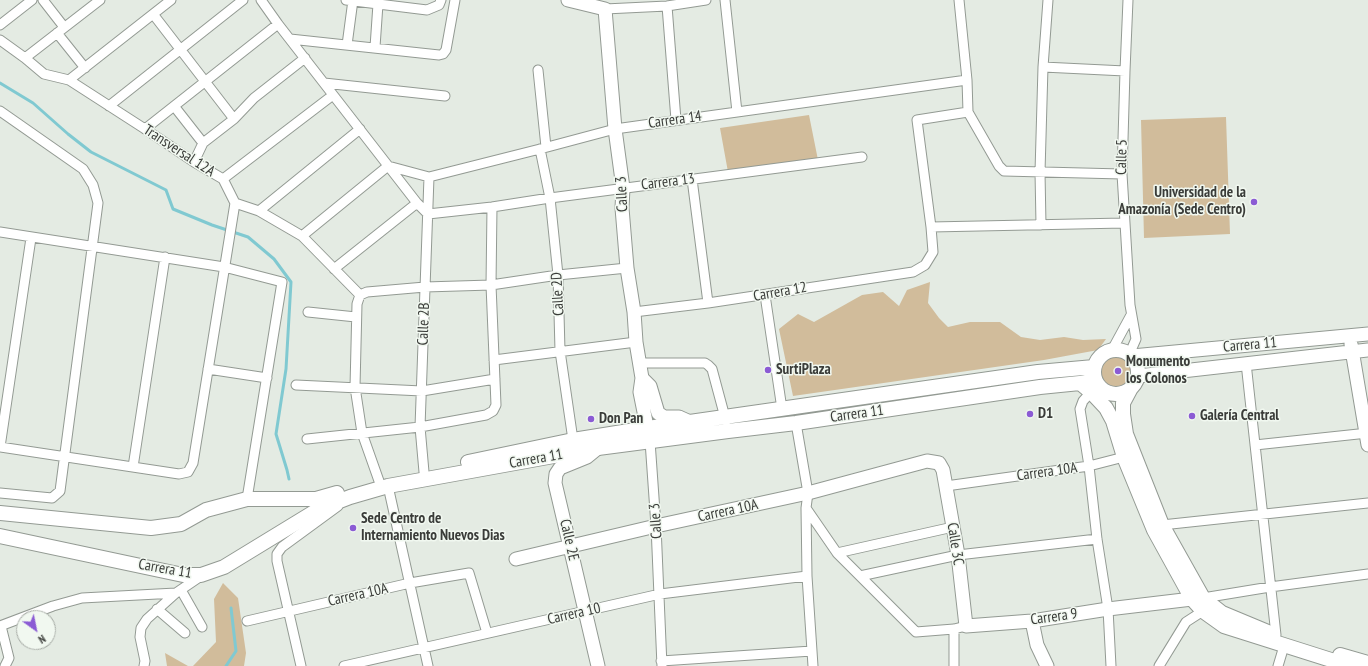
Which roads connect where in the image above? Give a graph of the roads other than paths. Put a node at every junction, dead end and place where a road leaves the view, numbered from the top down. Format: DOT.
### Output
graph roads {
  1 [pos="32,0"];
  2 [pos="42,0"];
  3 [pos="100,0"];
  4 [pos="171,0"];
  5 [pos="243,0"];
  6 [pos="261,0"];
  7 [pos="350,0"];
  8 [pos="441,0"];
  9 [pos="455,0"];
  10 [pos="568,0"];
  11 [pos="705,0"];
  12 [pos="725,0"];
  13 [pos="959,0"];
  14 [pos="1048,0"];
  15 [pos="1128,0"];
  16 [pos="378,4"];
  17 [pos="667,6"];
  18 [pos="605,9"];
  19 [pos="153,14"];
  20 [pos="278,24"];
  21 [pos="0,25"];
  22 [pos="61,30"];
  23 [pos="290,39"];
  24 [pos="0,40"];
  25 [pos="347,44"];
  26 [pos="376,47"];
  27 [pos="180,49"];
  28 [pos="25,58"];
  29 [pos="305,58"];
  30 [pos="1043,67"];
  31 [pos="84,68"];
  32 [pos="538,70"];
  33 [pos="1124,71"];
  34 [pos="69,80"];
  35 [pos="967,80"];
  36 [pos="205,82"];
  37 [pos="324,84"];
  38 [pos="333,95"];
  39 [pos="445,96"];
  40 [pos="109,106"];
  41 [pos="174,106"];
  42 [pos="0,111"];
  43 [pos="736,112"];
  44 [pos="968,112"];
  45 [pos="234,119"];
  46 [pos="676,120"];
  47 [pos="145,129"];
  48 [pos="615,129"];
  49 [pos="360,130"];
  50 [pos="203,143"];
  51 [pos="543,148"];
  52 [pos="862,157"];
  53 [pos="194,162"];
  54 [pos="388,166"];
  55 [pos="1040,172"];
  56 [pos="1122,174"];
  57 [pos="429,177"];
  58 [pos="223,179"];
  59 [pos="692,179"];
  60 [pos="623,188"];
  61 [pos="550,198"];
  62 [pos="235,203"];
  63 [pos="416,203"];
  64 [pos="492,207"];
  65 [pos="259,210"];
  66 [pos="428,214"];
  67 [pos="1124,223"];
  68 [pos="1041,224"];
  69 [pos="931,228"];
  70 [pos="0,232"];
  71 [pos="302,236"];
  72 [pos="31,238"];
  73 [pos="93,246"];
  74 [pos="165,257"];
  75 [pos="224,267"];
  76 [pos="628,268"];
  77 [pos="334,269"];
  78 [pos="558,275"];
  79 [pos="491,285"];
  80 [pos="425,287"];
  81 [pos="360,295"];
  82 [pos="765,295"];
  83 [pos="708,303"];
  84 [pos="308,312"];
  85 [pos="634,312"];
  86 [pos="1131,314"];
  87 [pos="356,317"];
  88 [pos="1368,334"];
  89 [pos="1349,336"];
  90 [pos="636,342"];
  91 [pos="1112,350"];
  92 [pos="1368,350"];
  93 [pos="560,351"];
  94 [pos="1352,352"];
  95 [pos="1130,356"];
  96 [pos="494,360"];
  97 [pos="640,363"];
  98 [pos="1246,363"];
  99 [pos="208,369"];
  100 [pos="1138,376"];
  101 [pos="267,378"];
  102 [pos="642,378"];
  103 [pos="495,379"];
  104 [pos="1095,382"];
  105 [pos="296,385"];
  106 [pos="355,387"];
  107 [pos="1131,388"];
  108 [pos="422,391"];
  109 [pos="782,409"];
  110 [pos="690,422"];
  111 [pos="796,423"];
  112 [pos="726,424"];
  113 [pos="420,427"];
  114 [pos="362,433"];
  115 [pos="649,434"];
  116 [pos="1368,437"];
  117 [pos="307,439"];
  118 [pos="573,440"];
  119 [pos="598,442"];
  120 [pos="1255,445"];
  121 [pos="0,447"];
  122 [pos="64,457"];
  123 [pos="1124,457"];
  124 [pos="939,463"];
  125 [pos="1089,466"];
  126 [pos="133,467"];
  127 [pos="424,472"];
  128 [pos="383,484"];
  129 [pos="946,486"];
  130 [pos="0,493"];
  131 [pos="808,493"];
  132 [pos="350,497"];
  133 [pos="247,499"];
  134 [pos="1368,503"];
  135 [pos="317,504"];
  136 [pos="806,508"];
  137 [pos="0,512"];
  138 [pos="1263,514"];
  139 [pos="1162,525"];
  140 [pos="656,526"];
  141 [pos="953,527"];
  142 [pos="0,536"];
  143 [pos="1098,539"];
  144 [pos="570,546"];
  145 [pos="838,553"];
  146 [pos="958,555"];
  147 [pos="516,560"];
  148 [pos="1368,574"];
  149 [pos="201,576"];
  150 [pos="807,576"];
  151 [pos="860,576"];
  152 [pos="410,583"];
  153 [pos="1270,587"];
  154 [pos="179,592"];
  155 [pos="660,594"];
  156 [pos="1199,603"];
  157 [pos="157,609"];
  158 [pos="1108,609"];
  159 [pos="288,610"];
  160 [pos="585,611"];
  161 [pos="248,621"];
  162 [pos="1032,621"];
  163 [pos="0,626"];
  164 [pos="202,627"];
  165 [pos="960,628"];
  166 [pos="185,633"];
  167 [pos="487,633"];
  168 [pos="1280,640"];
  169 [pos="424,648"];
  170 [pos="812,651"];
  171 [pos="1368,656"];
  172 [pos="1350,662"];
  173 [pos="1368,663"];
  174 [pos="661,664"];
  175 [pos="6,666"];
  176 [pos="144,666"];
  177 [pos="301,666"];
  178 [pos="344,666"];
  179 [pos="428,666"];
  180 [pos="598,666"];
  181 [pos="813,666"];
  182 [pos="954,666"];
  183 [pos="1047,666"];
  184 [pos="1111,666"];
  185 [pos="1159,666"];
  186 [pos="1278,666"];
  1 -- 21 [label="street"];
  2 -- 22 [label="street"];
  3 -- 22 [label="street"];
  4 -- 19 [label="street"];
  5 -- 27 [label="street"];
  6 -- 20 [label="street"];
  7 -- 16 [label="street"];
  7 -- 25 [label="street"];
  8 -- 16 [label="street"];
  9 -- 26 [label="street"];
  10 -- 18 [label="street"];
  11 -- 17 [label="street"];
  12 -- 43 [label="street"];
  13 -- 35 [label="street"];
  14 -- 30 [label="street"];
  15 -- 33 [label="street, Calle 5"];
  16 -- 26 [label="street"];
  17 -- 18 [label="street"];
  17 -- 46 [label="street"];
  18 -- 48 [label="street, Calle 3"];
  19 -- 27 [label="street"];
  19 -- 31 [label="street"];
  20 -- 23 [label="street"];
  20 -- 36 [label="street"];
  22 -- 28 [label="street"];
  22 -- 31 [label="street"];
  23 -- 25 [label="street"];
  23 -- 29 [label="street"];
  24 -- 28 [label="street, Transversal 12A"];
  25 -- 26 [label="street"];
  27 -- 36 [label="street"];
  27 -- 40 [label="street"];
  28 -- 34 [label="street, Transversal 12A"];
  29 -- 37 [label="street"];
  29 -- 45 [label="street"];
  30 -- 33 [label="street"];
  30 -- 55 [label="street"];
  31 -- 34 [label="street"];
  32 -- 51 [label="street, Calle 2D"];
  33 -- 56 [label="street, Calle 5"];
  34 -- 40 [label="street, Transversal 12A"];
  35 -- 43 [label="street, Carrera 14"];
  35 -- 44 [label="street"];
  36 -- 41 [label="street"];
  36 -- 45 [label="street"];
  37 -- 38 [label="street"];
  37 -- 39 [label="street"];
  38 -- 49 [label="street"];
  38 -- 58 [label="street"];
  40 -- 47 [label="street, Transversal 12A"];
  41 -- 47 [label="street"];
  41 -- 50 [label="street"];
  42 -- 73 [label="street"];
  43 -- 46 [label="street, Carrera 14"];
  44 -- 55 [label="street"];
  44 -- 69 [label="street"];
  45 -- 50 [label="street"];
  46 -- 48 [label="street, Carrera 14"];
  47 -- 53 [label="street, Transversal 12A"];
  48 -- 51 [label="street, Carrera 14"];
  48 -- 60 [label="street, Calle 3"];
  49 -- 54 [label="street"];
  49 -- 65 [label="street"];
  50 -- 53 [label="street"];
  51 -- 57 [label="street, Carrera 14"];
  51 -- 61 [label="street, Calle 2D"];
  52 -- 59 [label="street, Carrera 13"];
  53 -- 58 [label="street, Transversal 12A"];
  54 -- 57 [label="street, Carrera 14"];
  54 -- 63 [label="street"];
  54 -- 71 [label="street"];
  55 -- 56 [label="street"];
  55 -- 68 [label="street"];
  56 -- 67 [label="street, Calle 5"];
  57 -- 66 [label="street, Calle 2B"];
  58 -- 62 [label="street, Transversal 12A"];
  59 -- 60 [label="street, Carrera 13"];
  59 -- 83 [label="street"];
  60 -- 61 [label="street, Carrera 13"];
  60 -- 76 [label="street, Calle 3"];
  61 -- 64 [label="street, Carrera 13"];
  61 -- 78 [label="street, Calle 2D"];
  62 -- 65 [label="street"];
  62 -- 75 [label="street"];
  63 -- 66 [label="street"];
  63 -- 77 [label="street"];
  64 -- 66 [label="street, Carrera 13"];
  64 -- 79 [label="street"];
  65 -- 71 [label="street"];
  66 -- 80 [label="street, Calle 2B"];
  67 -- 68 [label="street"];
  67 -- 86 [label="street, Calle 5"];
  68 -- 69 [label="street"];
  69 -- 82 [label="street, Carrera 12"];
  70 -- 72 [label="street"];
  71 -- 77 [label="street"];
  72 -- 73 [label="street"];
  72 -- 121 [label="street"];
  73 -- 74 [label="street"];
  73 -- 122 [label="street"];
  74 -- 75 [label="street"];
  74 -- 126 [label="street"];
  75 -- 99 [label="street"];
  75 -- 101 [label="street"];
  76 -- 78 [label="street"];
  76 -- 85 [label="street, Calle 3"];
  77 -- 81 [label="street"];
  78 -- 79 [label="street"];
  78 -- 93 [label="street, Calle 2D"];
  79 -- 80 [label="street"];
  79 -- 96 [label="street"];
  80 -- 81 [label="street"];
  80 -- 108 [label="street, Calle 2B"];
  81 -- 87 [label="street"];
  82 -- 83 [label="street, Carrera 12"];
  82 -- 109 [label="street"];
  83 -- 85 [label="street, Carrera 12"];
  84 -- 87 [label="street"];
  85 -- 90 [label="street, Calle 3"];
  86 -- 91 [label="street"];
  86 -- 95 [label="street, Calle 5"];
  87 -- 106 [label="street"];
  88 -- 89 [label="street, Carrera 11"];
  89 -- 94 [label="street"];
  89 -- 95 [label="street, Carrera 11"];
  90 -- 93 [label="street"];
  90 -- 97 [label="street, Calle 3"];
  91 -- 95 [label="main road"];
  91 -- 104 [label="main road"];
  92 -- 94 [label="street, Carrera 11"];
  93 -- 96 [label="street"];
  93 -- 118 [label="street, Calle 2D"];
  94 -- 98 [label="street, Carrera 11"];
  94 -- 116 [label="street"];
  95 -- 100 [label="main road"];
  96 -- 103 [label="street"];
  97 -- 102 [label="street, Calle 3"];
  97 -- 112 [label="street"];
  98 -- 100 [label="street, Carrera 11"];
  98 -- 120 [label="street"];
  99 -- 101 [label="street"];
  99 -- 126 [label="street"];
  100 -- 107 [label="main road"];
  101 -- 133 [label="street"];
  102 -- 110 [label="street, Calle 3"];
  102 -- 115 [label="street, Calle 3"];
  103 -- 108 [label="street"];
  103 -- 113 [label="street"];
  104 -- 107 [label="main road"];
  104 -- 109 [label="main road, Carrera 11"];
  104 -- 111 [label="main road, Carrera 11"];
  104 -- 123 [label="main road"];
  104 -- 125 [label="street"];
  105 -- 106 [label="street"];
  106 -- 108 [label="street"];
  106 -- 114 [label="street"];
  107 -- 139 [label="main road"];
  108 -- 113 [label="street, Calle 2B"];
  109 -- 112 [label="main road, Carrera 11"];
  110 -- 112 [label="main road, Carrera 11"];
  110 -- 115 [label="main road, Carrera 11"];
  111 -- 112 [label="main road, Carrera 11"];
  111 -- 131 [label="street"];
  112 -- 115 [label="main road, Carrera 11"];
  113 -- 114 [label="street"];
  113 -- 127 [label="street, Calle 2B"];
  114 -- 117 [label="street"];
  114 -- 128 [label="street"];
  115 -- 119 [label="main road, Carrera 11"];
  115 -- 140 [label="street, Calle 3"];
  116 -- 120 [label="street"];
  118 -- 119 [label="main road, Carrera 11"];
  118 -- 127 [label="main road, Carrera 11"];
  119 -- 128 [label="main road, Carrera 11"];
  119 -- 144 [label="street, Calle 2E"];
  120 -- 138 [label="street"];
  121 -- 122 [label="street"];
  122 -- 126 [label="street"];
  122 -- 130 [label="street"];
  123 -- 125 [label="street, Carrera 10A"];
  123 -- 156 [label="main road"];
  124 -- 129 [label="street, Calle 3C"];
  124 -- 131 [label="street, Carrera 10A"];
  125 -- 129 [label="street, Carrera 10A"];
  125 -- 143 [label="street"];
  127 -- 128 [label="main road, Carrera 11"];
  128 -- 132 [label="main road, Carrera 11"];
  128 -- 135 [label="main road, Carrera 11"];
  128 -- 152 [label="street"];
  129 -- 141 [label="street, Calle 3C"];
  131 -- 136 [label="street"];
  131 -- 140 [label="street, Carrera 10A"];
  132 -- 135 [label="main road, Carrera 11"];
  132 -- 159 [label="street"];
  133 -- 135 [label="main road, Carrera 11"];
  133 -- 137 [label="main road, Carrera 11"];
  134 -- 138 [label="street"];
  135 -- 149 [label="main road, Carrera 11"];
  136 -- 145 [label="street"];
  136 -- 150 [label="street"];
  138 -- 139 [label="street"];
  138 -- 153 [label="street"];
  139 -- 156 [label="main road"];
  140 -- 144 [label="street, Carrera 10A"];
  140 -- 155 [label="street, Calle 3"];
  141 -- 145 [label="street"];
  141 -- 146 [label="street, Calle 3C"];
  142 -- 149 [label="main road, Carrera 11"];
  143 -- 146 [label="street"];
  143 -- 158 [label="street"];
  144 -- 147 [label="street, Carrera 10A"];
  144 -- 160 [label="street, Calle 2E"];
  145 -- 151 [label="street"];
  146 -- 151 [label="street"];
  146 -- 165 [label="street, Calle 3C"];
  148 -- 153 [label="street"];
  149 -- 154 [label="street"];
  150 -- 155 [label="street, Carrera 10"];
  150 -- 170 [label="street"];
  151 -- 165 [label="street, Carrera 9"];
  152 -- 159 [label="street, Carrera 10A"];
  152 -- 167 [label="street, Carrera 10A"];
  152 -- 169 [label="street"];
  153 -- 156 [label="street"];
  153 -- 168 [label="street"];
  154 -- 157 [label="street"];
  154 -- 163 [label="street"];
  154 -- 164 [label="street"];
  155 -- 160 [label="street, Carrera 10"];
  155 -- 174 [label="street, Calle 3"];
  156 -- 158 [label="street, Carrera 9"];
  156 -- 168 [label="main road"];
  156 -- 185 [label="street"];
  157 -- 166 [label="street"];
  157 -- 176 [label="street"];
  158 -- 162 [label="street, Carrera 9"];
  158 -- 184 [label="street"];
  159 -- 161 [label="street, Carrera 10A"];
  159 -- 177 [label="street"];
  160 -- 167 [label="street, Carrera 10"];
  160 -- 180 [label="street, Calle 2E"];
  162 -- 165 [label="street, Carrera 9"];
  162 -- 183 [label="street"];
  163 -- 175 [label="street"];
  165 -- 182 [label="street, Calle 3C"];
  167 -- 169 [label="street, Carrera 10"];
  168 -- 172 [label="main road"];
  168 -- 186 [label="street"];
  169 -- 178 [label="street, Carrera 10"];
  169 -- 179 [label="street"];
  170 -- 174 [label="street"];
  170 -- 181 [label="street"];
  171 -- 172 [label="street"];
  172 -- 173 [label="main road"];
}
